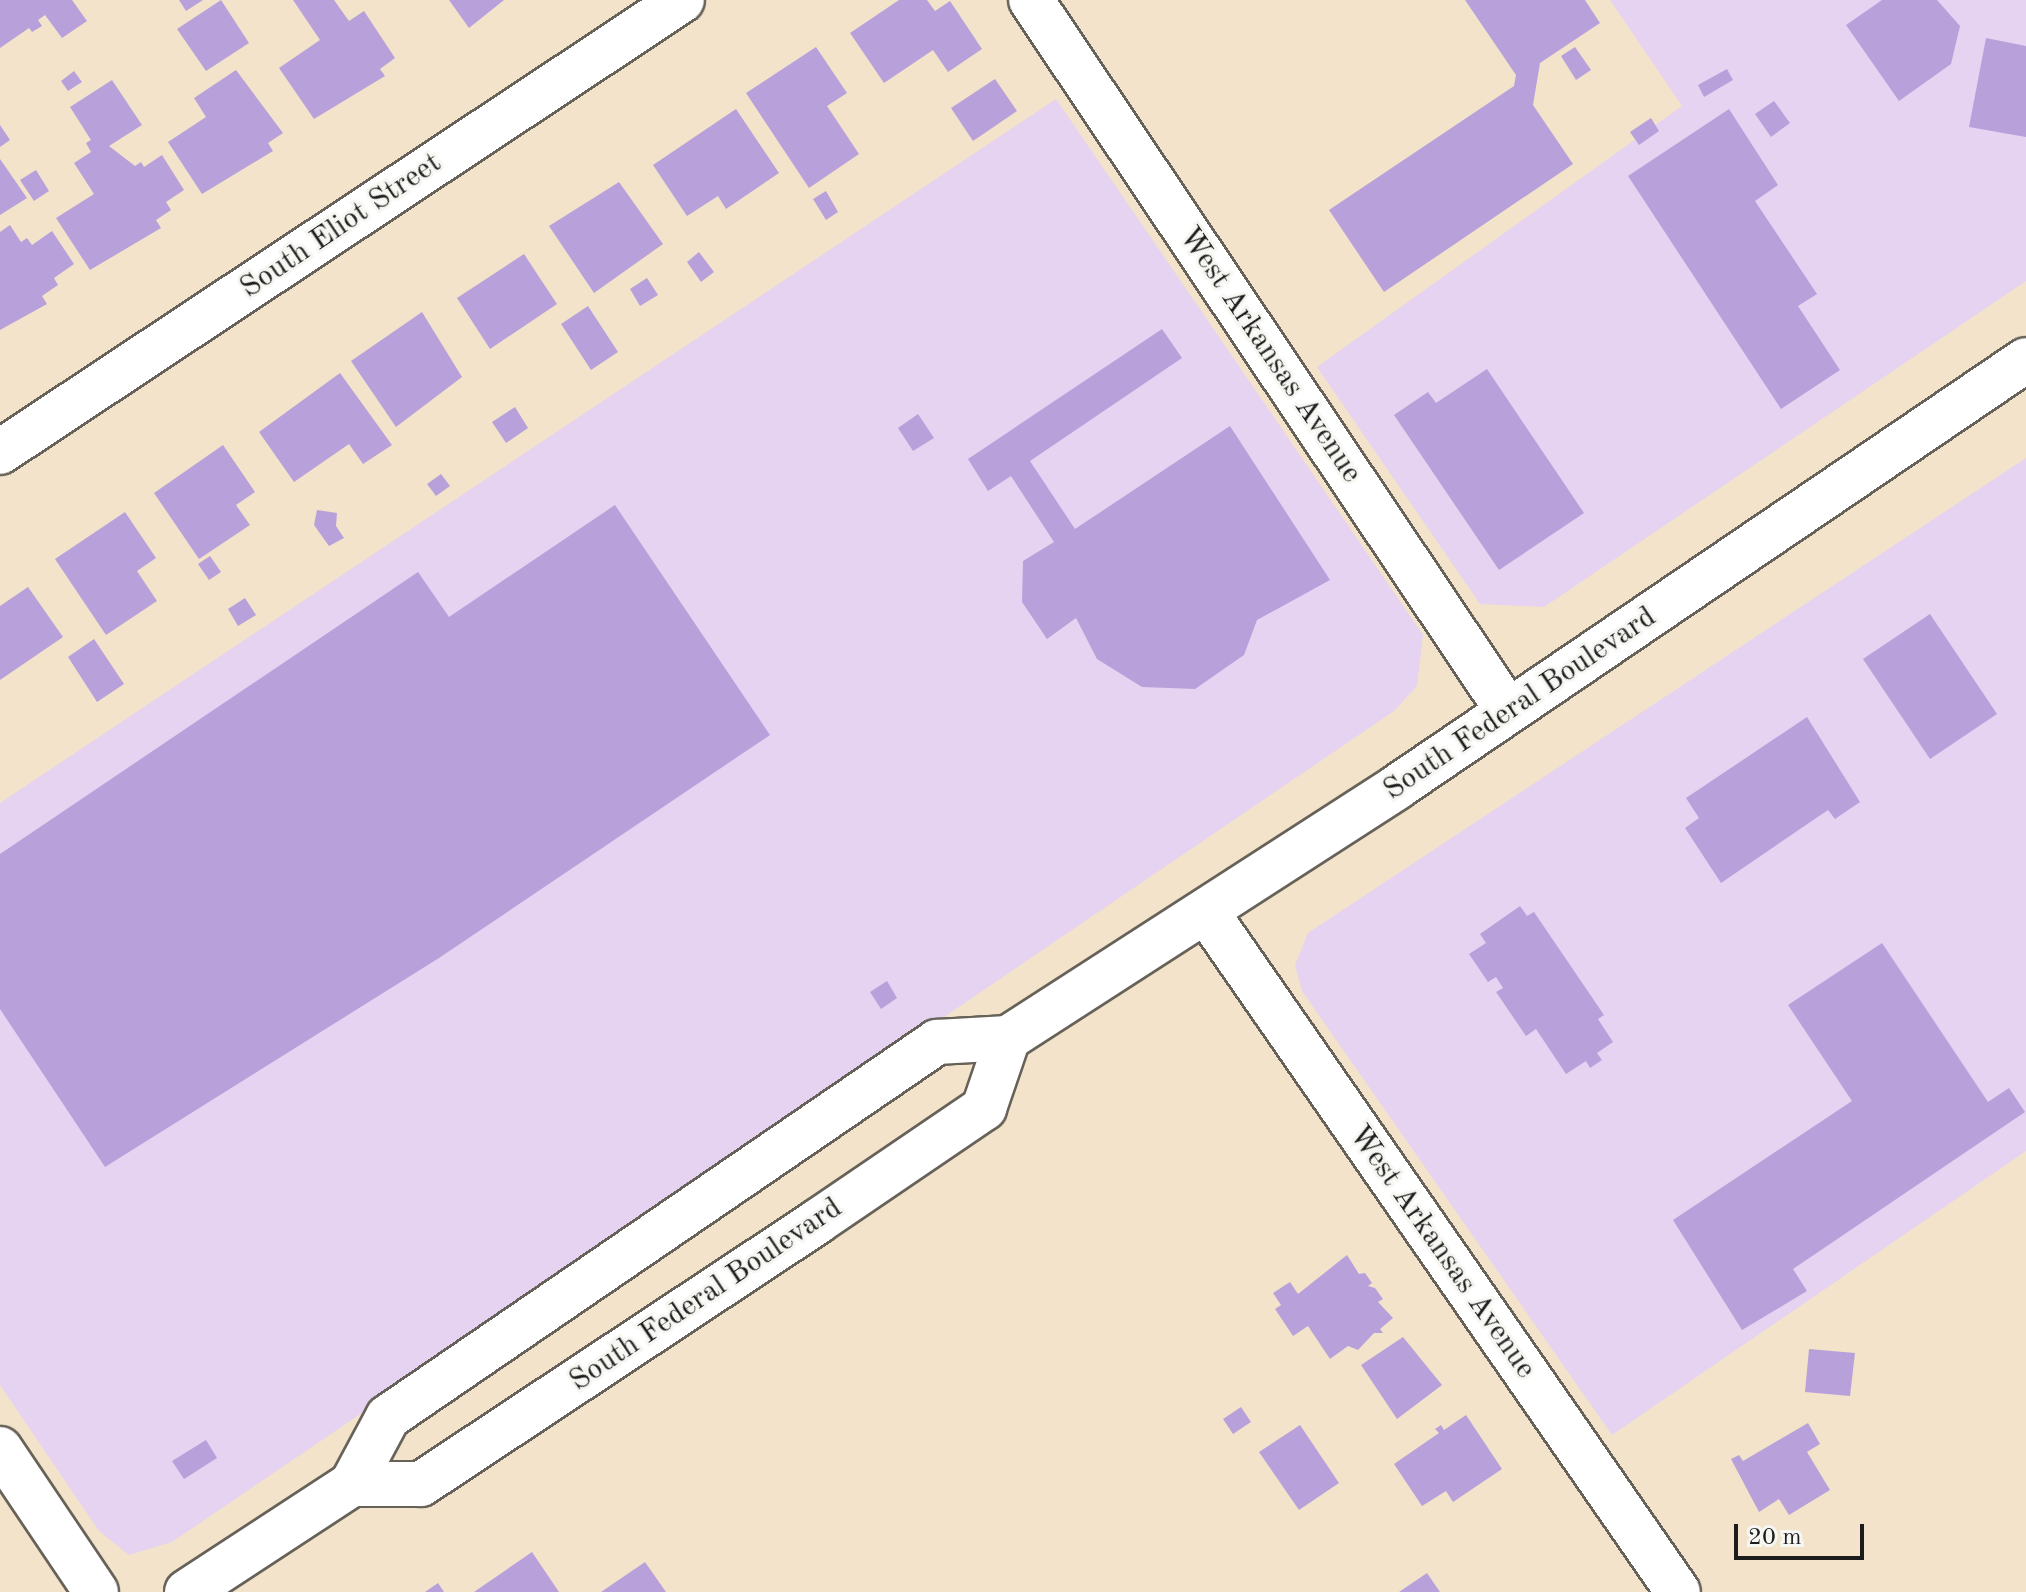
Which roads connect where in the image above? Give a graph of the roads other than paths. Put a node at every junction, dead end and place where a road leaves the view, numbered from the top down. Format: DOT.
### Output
graph roads {
  1 [pos="682,0"];
  2 [pos="1031,0"];
  3 [pos="2026,360"];
  4 [pos="0,452"];
  5 [pos="1508,711"];
  6 [pos="1207,913"];
  7 [pos="1008,1038"];
  8 [pos="0,1449"];
  9 [pos="352,1484"];
  10 [pos="96,1592"];
  11 [pos="187,1592"];
  12 [pos="1678,1592"];
  1 -- 4 [label="main road, South Eliot Street"];
  2 -- 5 [label="main road, West Arkansas Avenue"];
  3 -- 5 [label="main road, South Federal Boulevard"];
  5 -- 6 [label="main road, South Federal Boulevard"];
  6 -- 7 [label="main road, South Federal Boulevard"];
  6 -- 12 [label="main road, West Arkansas Avenue"];
  7 -- 9 [label="main road, South Federal Boulevard"];
  7 -- 9 [label="main road, South Federal Boulevard"];
  8 -- 10 [label="main road"];
  9 -- 11 [label="main road, South Federal Boulevard"];
}
